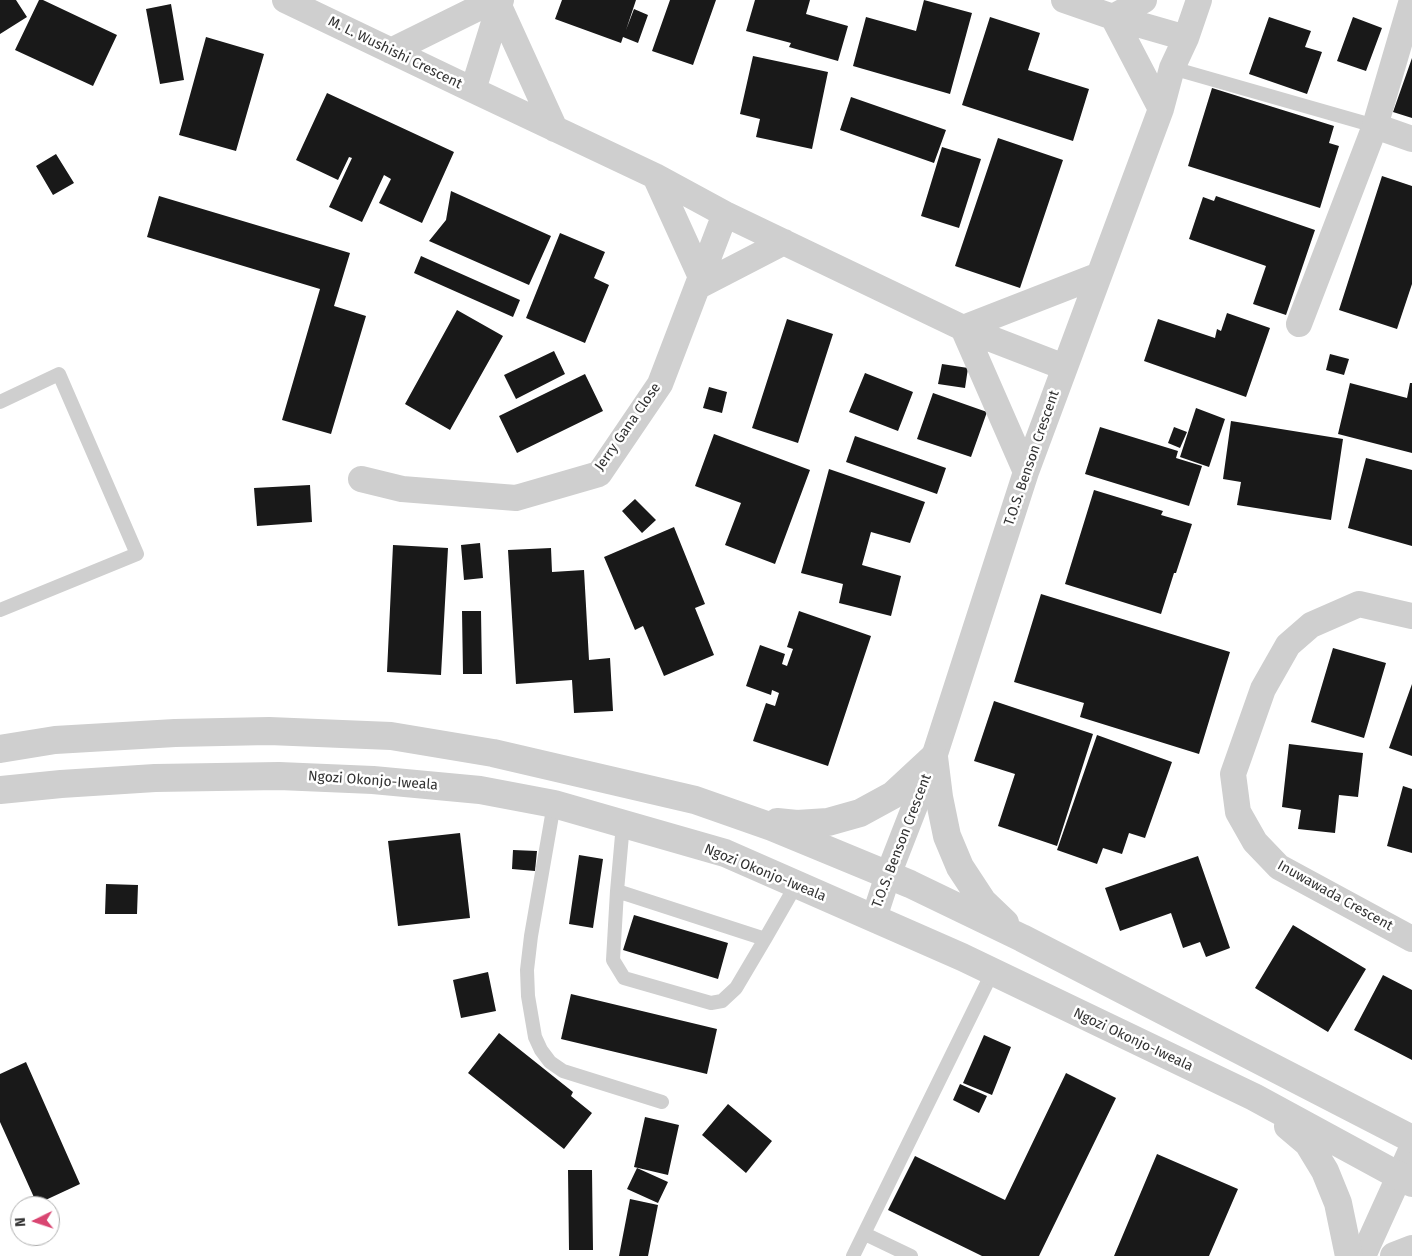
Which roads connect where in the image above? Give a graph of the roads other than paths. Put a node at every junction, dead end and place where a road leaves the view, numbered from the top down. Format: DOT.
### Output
graph roads {
  1 [pos="285,0"];
  2 [pos="1064,0"];
  3 [pos="1144,0"];
  4 [pos="1199,0"];
  5 [pos="1412,0"];
  6 [pos="498,2"];
  7 [pos="1113,17"];
  8 [pos="1186,38"];
  9 [pos="390,51"];
  10 [pos="1172,68"];
  11 [pos="473,90"];
  12 [pos="1161,109"];
  13 [pos="1375,126"];
  14 [pos="556,129"];
  15 [pos="1412,139"];
  16 [pos="655,176"];
  17 [pos="725,214"];
  18 [pos="784,242"];
  19 [pos="1098,275"];
  20 [pos="699,282"];
  21 [pos="1299,324"];
  22 [pos="963,328"];
  23 [pos="1064,367"];
  24 [pos="0,402"];
  25 [pos="1026,472"];
  26 [pos="362,479"];
  27 [pos="0,610"];
  28 [pos="1412,616"];
  29 [pos="0,749"];
  30 [pos="934,757"];
  31 [pos="0,790"];
  32 [pos="554,804"];
  33 [pos="752,820"];
  34 [pos="623,824"];
  35 [pos="888,875"];
  36 [pos="796,885"];
  37 [pos="617,891"];
  38 [pos="874,918"];
  39 [pos="1022,938"];
  40 [pos="765,939"];
  41 [pos="1412,939"];
  42 [pos="992,973"];
  43 [pos="1254,1097"];
  44 [pos="662,1102"];
  45 [pos="1412,1140"];
  46 [pos="1412,1148"];
  47 [pos="1406,1180"];
  48 [pos="864,1234"];
  49 [pos="1412,1249"];
  50 [pos="853,1256"];
  51 [pos="911,1256"];
  52 [pos="1349,1256"];
  53 [pos="1363,1256"];
  54 [pos="1394,1256"];
  1 -- 9 [label="street, M. L. Wushishi Crescent"];
  2 -- 7 [label="street"];
  3 -- 7 [label="street"];
  4 -- 8 [label="street, T.O.S. Benson Crescent"];
  5 -- 13 [label="street"];
  6 -- 9 [label="street"];
  6 -- 11 [label="street, M. L. Wushishi Crescent"];
  6 -- 14 [label="street"];
  7 -- 8 [label="street"];
  7 -- 12 [label="street"];
  8 -- 10 [label="street, T.O.S. Benson Crescent"];
  9 -- 11 [label="street, M. L. Wushishi Crescent"];
  10 -- 12 [label="street, T.O.S. Benson Crescent"];
  10 -- 13 [label="lane"];
  11 -- 14 [label="street"];
  12 -- 19 [label="street, T.O.S. Benson Crescent"];
  13 -- 15 [label="street"];
  13 -- 21 [label="street"];
  14 -- 16 [label="street"];
  16 -- 17 [label="street"];
  16 -- 20 [label="street"];
  17 -- 18 [label="street"];
  17 -- 20 [label="street, Jerry Gana Close"];
  18 -- 20 [label="street"];
  18 -- 22 [label="street"];
  19 -- 22 [label="street"];
  19 -- 23 [label="street, T.O.S. Benson Crescent"];
  20 -- 26 [label="street, Jerry Gana Close"];
  22 -- 23 [label="street"];
  22 -- 25 [label="street"];
  23 -- 25 [label="street, T.O.S. Benson Crescent"];
  24 -- 27 [label="lane"];
  25 -- 30 [label="street, T.O.S. Benson Crescent"];
  28 -- 41 [label="street, Inuwawada Crescent"];
  29 -- 33 [label="street"];
  30 -- 33 [label="street"];
  30 -- 35 [label="street, T.O.S. Benson Crescent"];
  30 -- 39 [label="street"];
  31 -- 32 [label="street, Ngozi Okonjo-Iweala"];
  32 -- 34 [label="street, Ngozi Okonjo-Iweala"];
  32 -- 44 [label="lane"];
  33 -- 35 [label="street"];
  34 -- 36 [label="street, Ngozi Okonjo-Iweala"];
  34 -- 37 [label="lane"];
  35 -- 38 [label="street, T.O.S. Benson Crescent"];
  35 -- 39 [label="street"];
  36 -- 38 [label="street, Ngozi Okonjo-Iweala"];
  36 -- 40 [label="lane"];
  37 -- 40 [label="lane"];
  37 -- 40 [label="lane"];
  38 -- 42 [label="street, Ngozi Okonjo-Iweala"];
  39 -- 45 [label="street"];
  42 -- 43 [label="street, Ngozi Okonjo-Iweala"];
  42 -- 48 [label="lane"];
  43 -- 47 [label="street, Ngozi Okonjo-Iweala"];
  43 -- 52 [label="street"];
  46 -- 47 [label="street"];
  47 -- 53 [label="street"];
  48 -- 50 [label="lane"];
  48 -- 51 [label="lane"];
  49 -- 54 [label="street"];
}
